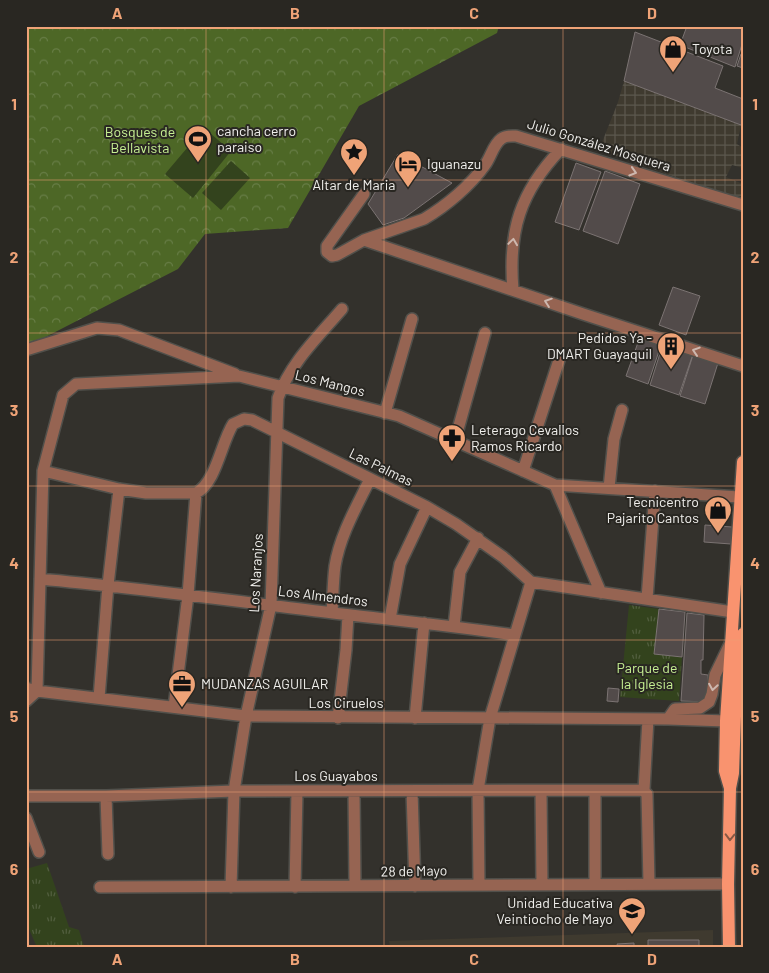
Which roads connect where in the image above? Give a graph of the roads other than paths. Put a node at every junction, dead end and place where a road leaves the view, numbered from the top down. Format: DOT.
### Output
graph roads {
  1 [pos="562,149"];
  2 [pos="364,194"];
  3 [pos="743,205"];
  4 [pos="364,240"];
  5 [pos="513,290"];
  6 [pos="342,309"];
  7 [pos="412,319"];
  8 [pos="485,333"];
  9 [pos="26,350"];
  10 [pos="559,360"];
  11 [pos="743,366"];
  12 [pos="239,376"];
  13 [pos="282,387"];
  14 [pos="622,410"];
  15 [pos="385,413"];
  16 [pos="276,432"];
  17 [pos="455,440"];
  18 [pos="743,462"];
  19 [pos="43,471"];
  20 [pos="523,471"];
  21 [pos="370,479"];
  22 [pos="555,484"];
  23 [pos="609,488"];
  24 [pos="118,489"];
  25 [pos="655,491"];
  26 [pos="196,493"];
  27 [pos="739,497"];
  28 [pos="427,507"];
  29 [pos="478,538"];
  30 [pos="739,544"];
  31 [pos="40,579"];
  32 [pos="531,582"];
  33 [pos="108,585"];
  34 [pos="601,593"];
  35 [pos="188,595"];
  36 [pos="647,599"];
  37 [pos="271,604"];
  38 [pos="733,612"];
  39 [pos="332,613"];
  40 [pos="348,614"];
  41 [pos="390,619"];
  42 [pos="424,623"];
  43 [pos="454,626"];
  44 [pos="743,634"];
  45 [pos="514,635"];
  46 [pos="731,642"];
  47 [pos="32,690"];
  48 [pos="99,698"];
  49 [pos="26,701"];
  50 [pos="174,707"];
  51 [pos="246,716"];
  52 [pos="338,718"];
  53 [pos="415,718"];
  54 [pos="490,718"];
  55 [pos="730,718"];
  56 [pos="648,719"];
  57 [pos="668,719"];
  58 [pos="478,790"];
  59 [pos="234,791"];
  60 [pos="297,791"];
  61 [pos="354,791"];
  62 [pos="412,791"];
  63 [pos="541,791"];
  64 [pos="595,791"];
  65 [pos="645,791"];
  66 [pos="26,796"];
  67 [pos="106,796"];
  68 [pos="26,818"];
  69 [pos="39,852"];
  70 [pos="108,854"];
  71 [pos="595,883"];
  72 [pos="649,884"];
  73 [pos="728,884"];
  74 [pos="479,885"];
  75 [pos="542,885"];
  76 [pos="355,886"];
  77 [pos="415,886"];
  78 [pos="100,887"];
  79 [pos="231,887"];
  80 [pos="295,887"];
  81 [pos="729,947"];
  1 -- 3 [label="street, Julio González Mosquera, one-way"];
  1 -- 4 [label="street, Julio González Mosquera"];
  5 -- 1 [label="street, one-way"];
  2 -- 4 [label="street"];
  4 -- 5 [label="street"];
  11 -- 5 [label="street, one-way"];
  6 -- 13 [label="street, Los Naranjos"];
  7 -- 15 [label="street"];
  8 -- 17 [label="street"];
  9 -- 12 [label="street"];
  10 -- 20 [label="street"];
  12 -- 13 [label="street, Los Mangos"];
  12 -- 19 [label="street, Los Mangos"];
  13 -- 15 [label="street, Los Mangos"];
  13 -- 16 [label="street, Los Naranjos"];
  14 -- 23 [label="street"];
  15 -- 17 [label="street, Los Mangos"];
  16 -- 21 [label="street, Las Palmas"];
  16 -- 26 [label="street, Las Palmas"];
  16 -- 37 [label="street, Los Naranjos"];
  17 -- 20 [label="street, Los Mangos"];
  18 -- 27 [label="main road"];
  19 -- 24 [label="street"];
  19 -- 31 [label="street"];
  20 -- 22 [label="street, Los Mangos"];
  21 -- 28 [label="street, Las Palmas"];
  21 -- 39 [label="street"];
  22 -- 23 [label="street, Los Mangos"];
  22 -- 34 [label="street"];
  23 -- 25 [label="street, Los Mangos"];
  24 -- 26 [label="street"];
  24 -- 33 [label="street"];
  25 -- 27 [label="street, Los Mangos"];
  25 -- 36 [label="street"];
  26 -- 35 [label="street"];
  27 -- 30 [label="main road"];
  28 -- 29 [label="street, Las Palmas"];
  28 -- 41 [label="street"];
  29 -- 32 [label="street, Las Palmas"];
  29 -- 43 [label="street"];
  30 -- 38 [label="main road"];
  31 -- 33 [label="street, Los Almendros"];
  31 -- 47 [label="street"];
  32 -- 34 [label="street"];
  32 -- 45 [label="street"];
  33 -- 35 [label="street, Los Almendros"];
  33 -- 48 [label="street"];
  34 -- 36 [label="street"];
  35 -- 37 [label="street, Los Almendros"];
  35 -- 50 [label="street"];
  36 -- 38 [label="street"];
  37 -- 39 [label="street, Los Almendros"];
  37 -- 51 [label="street, Los Naranjos"];
  38 -- 46 [label="main road"];
  39 -- 40 [label="street, Los Almendros"];
  40 -- 41 [label="street, Los Almendros"];
  40 -- 52 [label="street"];
  41 -- 42 [label="street, Los Almendros"];
  42 -- 43 [label="street, Los Almendros"];
  42 -- 53 [label="street"];
  43 -- 45 [label="street, Los Almendros"];
  44 -- 55 [label="main road"];
  45 -- 54 [label="street"];
  46 -- 55 [label="main road"];
  46 -- 57 [label="street, Los Ciruelos, one-way"];
  47 -- 48 [label="street, Los Ciruelos"];
  47 -- 49 [label="street"];
  48 -- 50 [label="street, Los Ciruelos"];
  50 -- 51 [label="street, Los Ciruelos"];
  51 -- 52 [label="street, Los Ciruelos"];
  51 -- 59 [label="street, Los Naranjos"];
  52 -- 53 [label="street, Los Ciruelos"];
  53 -- 54 [label="street, Los Ciruelos"];
  54 -- 56 [label="street, Los Ciruelos"];
  54 -- 58 [label="street"];
  55 -- 57 [label="street, Los Ciruelos"];
  55 -- 73 [label="main road, one-way"];
  56 -- 57 [label="street, Los Ciruelos"];
  56 -- 65 [label="street"];
  58 -- 62 [label="street, Los Guayabos"];
  58 -- 63 [label="street, Los Guayabos"];
  58 -- 74 [label="street"];
  59 -- 60 [label="street, Los Guayabos"];
  59 -- 67 [label="street, Los Guayabos"];
  59 -- 79 [label="street, Los Naranjos"];
  60 -- 61 [label="street, Los Guayabos"];
  60 -- 80 [label="street"];
  61 -- 62 [label="street, Los Guayabos"];
  61 -- 76 [label="street"];
  62 -- 77 [label="street"];
  63 -- 64 [label="street, Los Guayabos"];
  63 -- 75 [label="street"];
  64 -- 65 [label="street, Los Guayabos"];
  64 -- 71 [label="street"];
  65 -- 72 [label="street"];
  66 -- 67 [label="street, Los Guayabos"];
  67 -- 70 [label="street"];
  68 -- 69 [label="street"];
  71 -- 72 [label="street, 28 de Mayo"];
  71 -- 75 [label="street, 28 de Mayo"];
  72 -- 73 [label="street, 28 de Mayo"];
  73 -- 81 [label="main road"];
  74 -- 75 [label="street, 28 de Mayo"];
  74 -- 77 [label="street, 28 de Mayo"];
  76 -- 77 [label="street, 28 de Mayo"];
  76 -- 80 [label="street, 28 de Mayo"];
  78 -- 79 [label="street, 28 de Mayo"];
  79 -- 80 [label="street, 28 de Mayo"];
}
